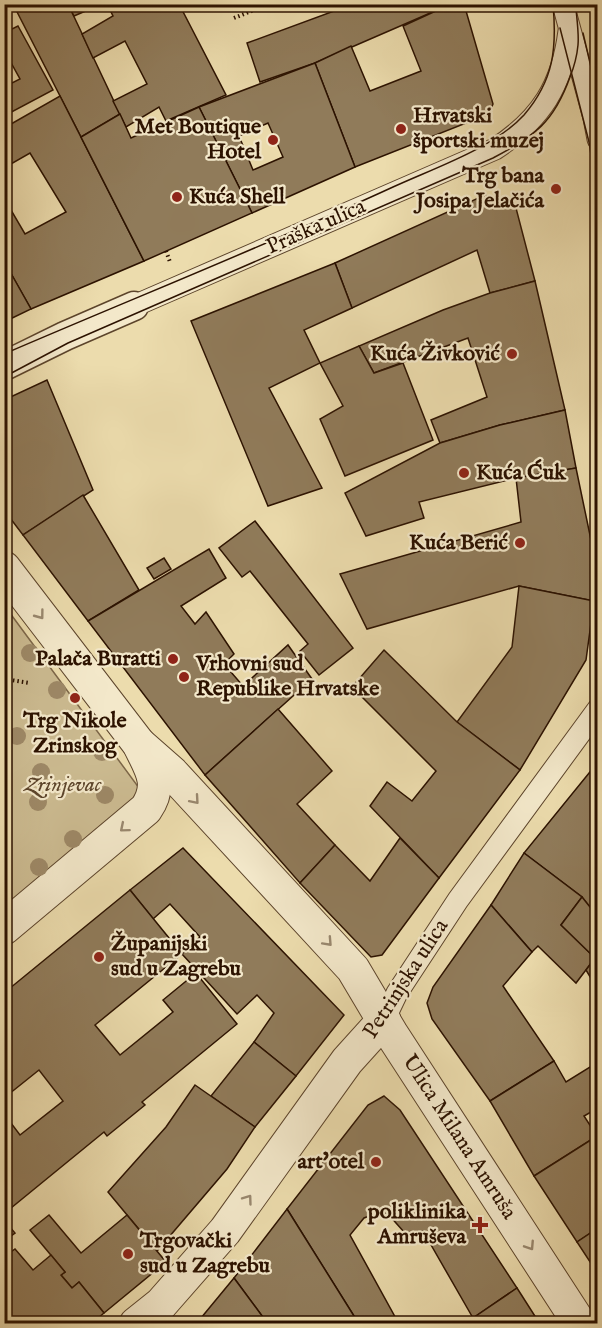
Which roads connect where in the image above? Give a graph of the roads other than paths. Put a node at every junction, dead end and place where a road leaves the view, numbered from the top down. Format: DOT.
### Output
graph roads {
  1 [pos="563,4"];
  2 [pos="569,32"];
  3 [pos="597,139"];
  4 [pos="134,306"];
  5 [pos="4,366"];
  6 [pos="4,568"];
  7 [pos="597,709"];
  8 [pos="139,744"];
  9 [pos="4,928"];
  10 [pos="384,1020"];
  11 [pos="138,1322"];
  12 [pos="580,1323"];
  1 -- 2 [label="street"];
  2 -- 3 [label="street"];
  2 -- 4 [label="street, Praška ulica"];
  4 -- 5 [label="street, Praška ulica"];
  6 -- 8 [label="street, one-way"];
  7 -- 10 [label="street, Petrinjska ulica"];
  8 -- 9 [label="street, one-way"];
  8 -- 10 [label="street, Ulica Milana Amruša, one-way"];
  11 -- 10 [label="street, Petrinjska ulica, one-way"];
  10 -- 12 [label="street, Ulica Milana Amruša, one-way"];
}
